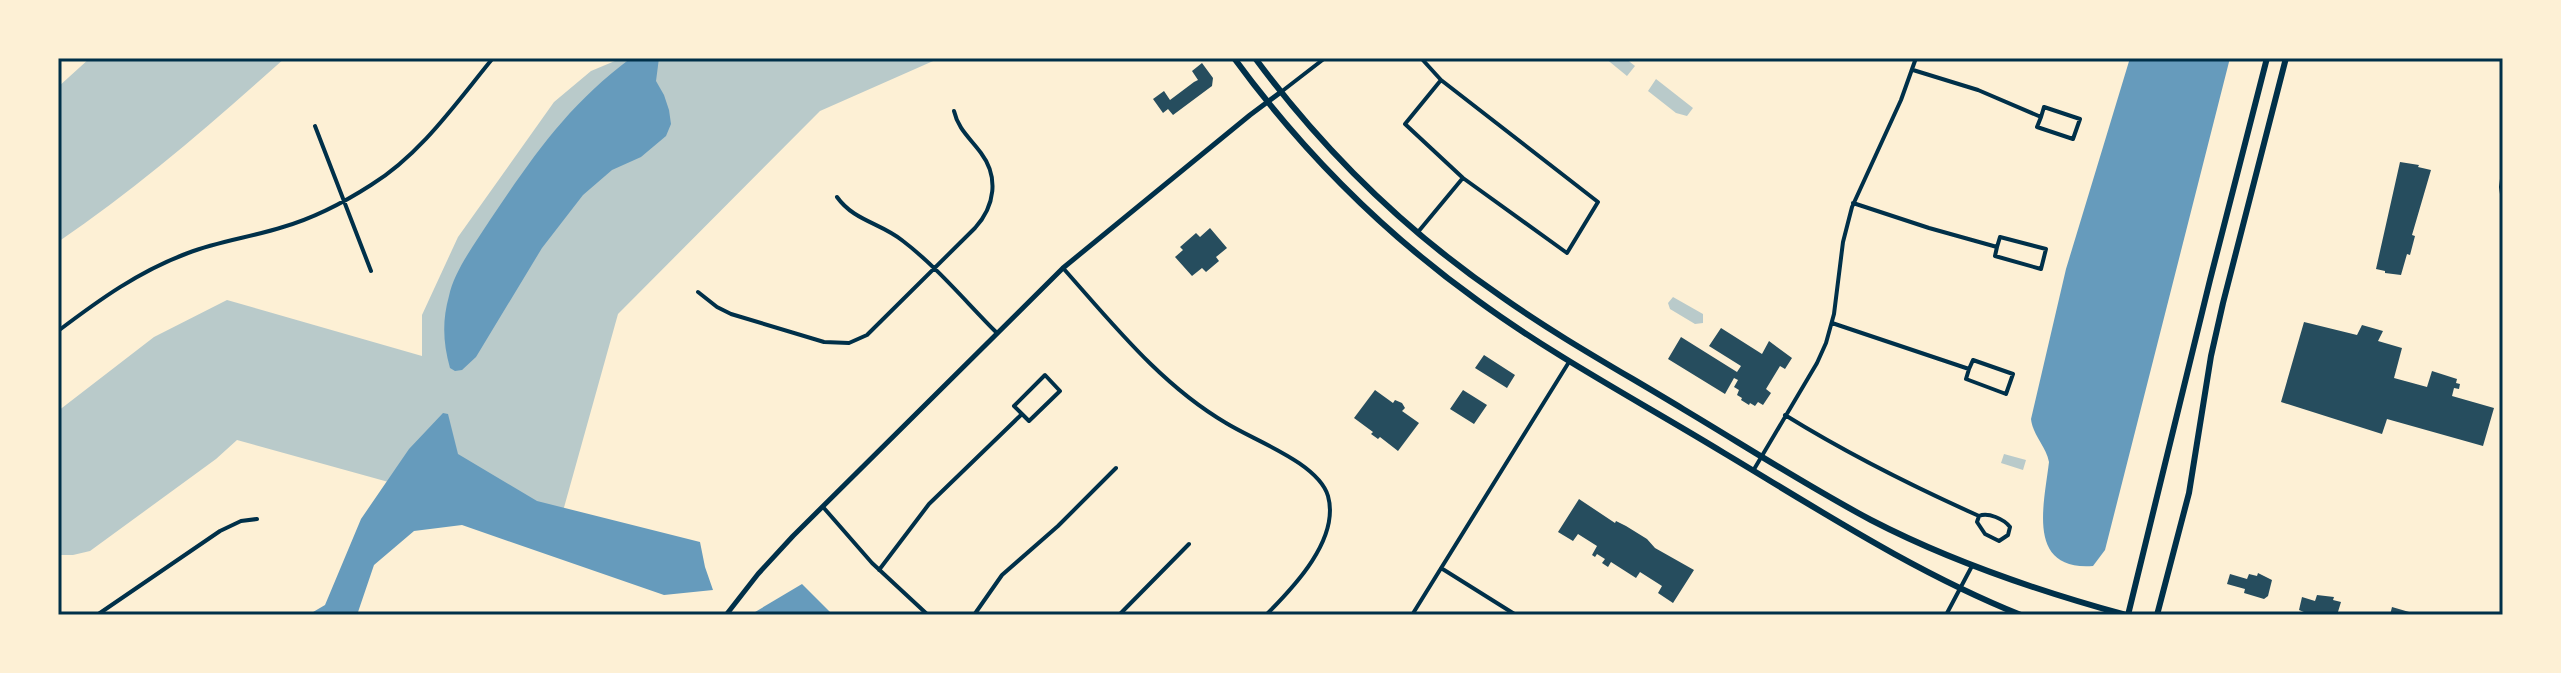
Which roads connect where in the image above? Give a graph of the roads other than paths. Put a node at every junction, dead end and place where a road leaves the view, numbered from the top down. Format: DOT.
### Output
graph roads {
  1 [pos="1234,58"];
  2 [pos="1255,58"];
  3 [pos="1325,58"];
  4 [pos="1421,58"];
  5 [pos="1916,58"];
  6 [pos="2267,58"];
  7 [pos="2286,58"];
  8 [pos="491,59"];
  9 [pos="1913,70"];
  10 [pos="1441,80"];
  11 [pos="1281,92"];
  12 [pos="1267,102"];
  13 [pos="954,111"];
  14 [pos="2041,117"];
  15 [pos="315,126"];
  16 [pos="2503,171"];
  17 [pos="1463,178"];
  18 [pos="837,197"];
  19 [pos="344,201"];
  20 [pos="2503,201"];
  21 [pos="1853,203"];
  22 [pos="1418,232"];
  23 [pos="1997,247"];
  24 [pos="1063,268"];
  25 [pos="933,270"];
  26 [pos="371,271"];
  27 [pos="698,292"];
  28 [pos="1832,323"];
  29 [pos="58,331"];
  30 [pos="996,332"];
  31 [pos="1570,360"];
  32 [pos="1969,369"];
  33 [pos="1022,414"];
  34 [pos="1785,415"];
  35 [pos="1762,456"];
  36 [pos="1116,468"];
  37 [pos="1753,471"];
  38 [pos="823,507"];
  39 [pos="1979,516"];
  40 [pos="257,519"];
  41 [pos="1189,544"];
  42 [pos="1972,566"];
  43 [pos="1441,568"];
  44 [pos="879,570"];
  45 [pos="1960,589"];
  46 [pos="97,615"];
  47 [pos="726,615"];
  48 [pos="928,615"];
  49 [pos="974,615"];
  50 [pos="1119,615"];
  51 [pos="1266,615"];
  52 [pos="1412,615"];
  53 [pos="1516,615"];
  54 [pos="1946,615"];
  55 [pos="2021,615"];
  56 [pos="2127,615"];
  57 [pos="2157,615"];
  1 -- 12 [label="main road"];
  2 -- 11 [label="main road"];
  3 -- 11 [label="street"];
  4 -- 10 [label="street"];
  5 -- 9 [label="street"];
  6 -- 56 [label="main road"];
  7 -- 57 [label="main road"];
  8 -- 19 [label="street"];
  9 -- 14 [label="street"];
  9 -- 21 [label="street"];
  10 -- 17 [label="street"];
  10 -- 17 [label="street"];
  11 -- 12 [label="street"];
  11 -- 22 [label="main road"];
  12 -- 24 [label="street"];
  12 -- 31 [label="main road"];
  13 -- 25 [label="street"];
  14 -- 14 [label="street"];
  15 -- 19 [label="street"];
  16 -- 20 [label="street"];
  17 -- 22 [label="street"];
  18 -- 25 [label="street"];
  19 -- 26 [label="street"];
  19 -- 29 [label="street"];
  21 -- 23 [label="street"];
  21 -- 28 [label="street"];
  22 -- 35 [label="main road"];
  23 -- 23 [label="street"];
  24 -- 30 [label="street"];
  24 -- 51 [label="street"];
  25 -- 27 [label="street"];
  25 -- 30 [label="street"];
  28 -- 32 [label="street"];
  28 -- 34 [label="street"];
  30 -- 38 [label="street"];
  31 -- 37 [label="main road"];
  31 -- 43 [label="street"];
  32 -- 32 [label="street"];
  33 -- 33 [label="street"];
  33 -- 44 [label="street"];
  34 -- 35 [label="street"];
  34 -- 39 [label="street"];
  35 -- 37 [label="street"];
  35 -- 42 [label="main road"];
  36 -- 49 [label="street"];
  37 -- 45 [label="main road"];
  38 -- 44 [label="street"];
  38 -- 47 [label="street"];
  39 -- 39 [label="street"];
  40 -- 46 [label="street"];
  41 -- 50 [label="street"];
  42 -- 45 [label="street"];
  42 -- 56 [label="main road"];
  43 -- 52 [label="street"];
  43 -- 53 [label="street"];
  44 -- 48 [label="street"];
  45 -- 54 [label="street"];
  45 -- 55 [label="main road"];
}
